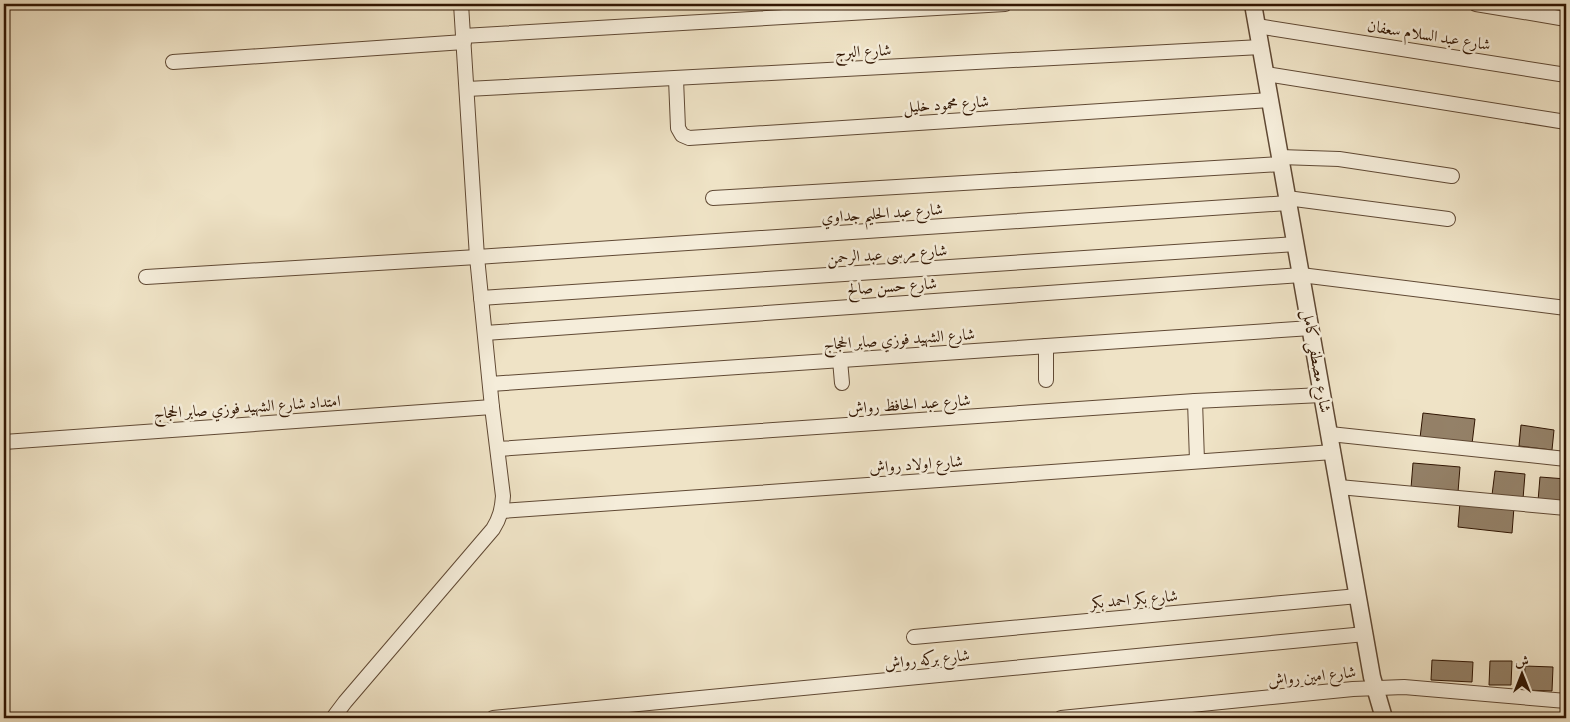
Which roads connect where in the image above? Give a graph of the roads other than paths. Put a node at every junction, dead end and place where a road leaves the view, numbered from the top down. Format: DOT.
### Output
graph roads {
  1 [pos="461,4"];
  2 [pos="1005,4"];
  3 [pos="1253,4"];
  4 [pos="1476,4"];
  5 [pos="1566,18"];
  6 [pos="1257,26"];
  7 [pos="463,39"];
  8 [pos="1261,47"];
  9 [pos="173,62"];
  10 [pos="1266,74"];
  11 [pos="1566,75"];
  12 [pos="676,78"];
  13 [pos="467,89"];
  14 [pos="1270,100"];
  15 [pos="1566,122"];
  16 [pos="1281,160"];
  17 [pos="1452,176"];
  18 [pos="713,198"];
  19 [pos="1288,201"];
  20 [pos="1448,219"];
  21 [pos="1296,244"];
  22 [pos="477,257"];
  23 [pos="1301,275"];
  24 [pos="146,277"];
  25 [pos="481,298"];
  26 [pos="1566,308"];
  27 [pos="1311,328"];
  28 [pos="484,333"];
  29 [pos="1046,346"];
  30 [pos="840,360"];
  31 [pos="1046,380"];
  32 [pos="842,383"];
  33 [pos="490,384"];
  34 [pos="1322,395"];
  35 [pos="1195,401"];
  36 [pos="492,407"];
  37 [pos="1330,434"];
  38 [pos="4,442"];
  39 [pos="498,450"];
  40 [pos="1333,452"];
  41 [pos="1566,459"];
  42 [pos="1197,461"];
  43 [pos="1339,487"];
  44 [pos="1566,508"];
  45 [pos="502,511"];
  46 [pos="1358,596"];
  47 [pos="1364,634"];
  48 [pos="914,637"];
  49 [pos="1374,687"];
  50 [pos="1566,701"];
  51 [pos="333,718"];
  52 [pos="493,718"];
  53 [pos="1061,718"];
  54 [pos="1384,718"];
  1 -- 7 [label="street"];
  2 -- 7 [label="street"];
  3 -- 6 [label="street, شارع مصطفى كامل"];
  4 -- 5 [label="street"];
  6 -- 8 [label="street, شارع مصطفى كامل"];
  6 -- 11 [label="street, شارع عبد السلام سعفان"];
  7 -- 9 [label="street"];
  7 -- 13 [label="street"];
  8 -- 10 [label="street, شارع مصطفى كامل"];
  8 -- 12 [label="street, شارع البرج"];
  10 -- 14 [label="street, شارع مصطفى كامل"];
  10 -- 15 [label="street"];
  12 -- 13 [label="street, شارع البرج"];
  12 -- 14 [label="street, شارع محمود خليل"];
  13 -- 22 [label="street"];
  14 -- 16 [label="street, شارع مصطفى كامل"];
  16 -- 17 [label="street"];
  16 -- 18 [label="street"];
  16 -- 19 [label="street, شارع مصطفى كامل"];
  19 -- 20 [label="street, شارع عبد الحليم جداوي"];
  19 -- 21 [label="street, شارع مصطفى كامل"];
  19 -- 22 [label="street, شارع عبد الحليم جداوي"];
  21 -- 23 [label="street, شارع مصطفى كامل"];
  21 -- 25 [label="street, شارع مرسى عبد الرحمن"];
  22 -- 24 [label="street, شارع عبد الحليم جداوي"];
  22 -- 25 [label="street"];
  23 -- 26 [label="street, شارع حسن صالح"];
  23 -- 27 [label="street, شارع مصطفى كامل"];
  23 -- 28 [label="street, شارع حسن صالح"];
  25 -- 28 [label="street"];
  27 -- 29 [label="street, شارع الشهيد فوزي صابر الحجاج"];
  27 -- 34 [label="street, شارع مصطفى كامل"];
  28 -- 33 [label="street"];
  29 -- 30 [label="street, شارع الشهيد فوزي صابر الحجاج"];
  29 -- 31 [label="street"];
  30 -- 32 [label="street"];
  30 -- 33 [label="street, شارع الشهيد فوزي صابر الحجاج"];
  33 -- 36 [label="street"];
  34 -- 35 [label="street, شارع عبد الحافظ رواش"];
  34 -- 37 [label="street, شارع مصطفى كامل"];
  35 -- 39 [label="street, شارع عبد الحافظ رواش"];
  35 -- 42 [label="street"];
  36 -- 38 [label="street, امتداد شارع الشهيد فوزي صابر الحجاج"];
  36 -- 39 [label="street"];
  37 -- 40 [label="street, شارع مصطفى كامل"];
  37 -- 41 [label="street"];
  39 -- 45 [label="street"];
  40 -- 42 [label="street, شارع اولاد رواش"];
  40 -- 43 [label="street, شارع مصطفى كامل"];
  42 -- 45 [label="street, شارع اولاد رواش"];
  43 -- 44 [label="street"];
  43 -- 46 [label="street, شارع مصطفى كامل"];
  45 -- 51 [label="street"];
  46 -- 47 [label="street, شارع مصطفى كامل"];
  46 -- 48 [label="street, شارع بكر احمد بكر"];
  47 -- 49 [label="street, شارع مصطفى كامل"];
  47 -- 52 [label="street, شارع بركه رواش"];
  49 -- 50 [label="street, شارع امين رواش"];
  49 -- 53 [label="street, شارع امين رواش"];
  49 -- 54 [label="street, شارع مصطفى كامل"];
}
